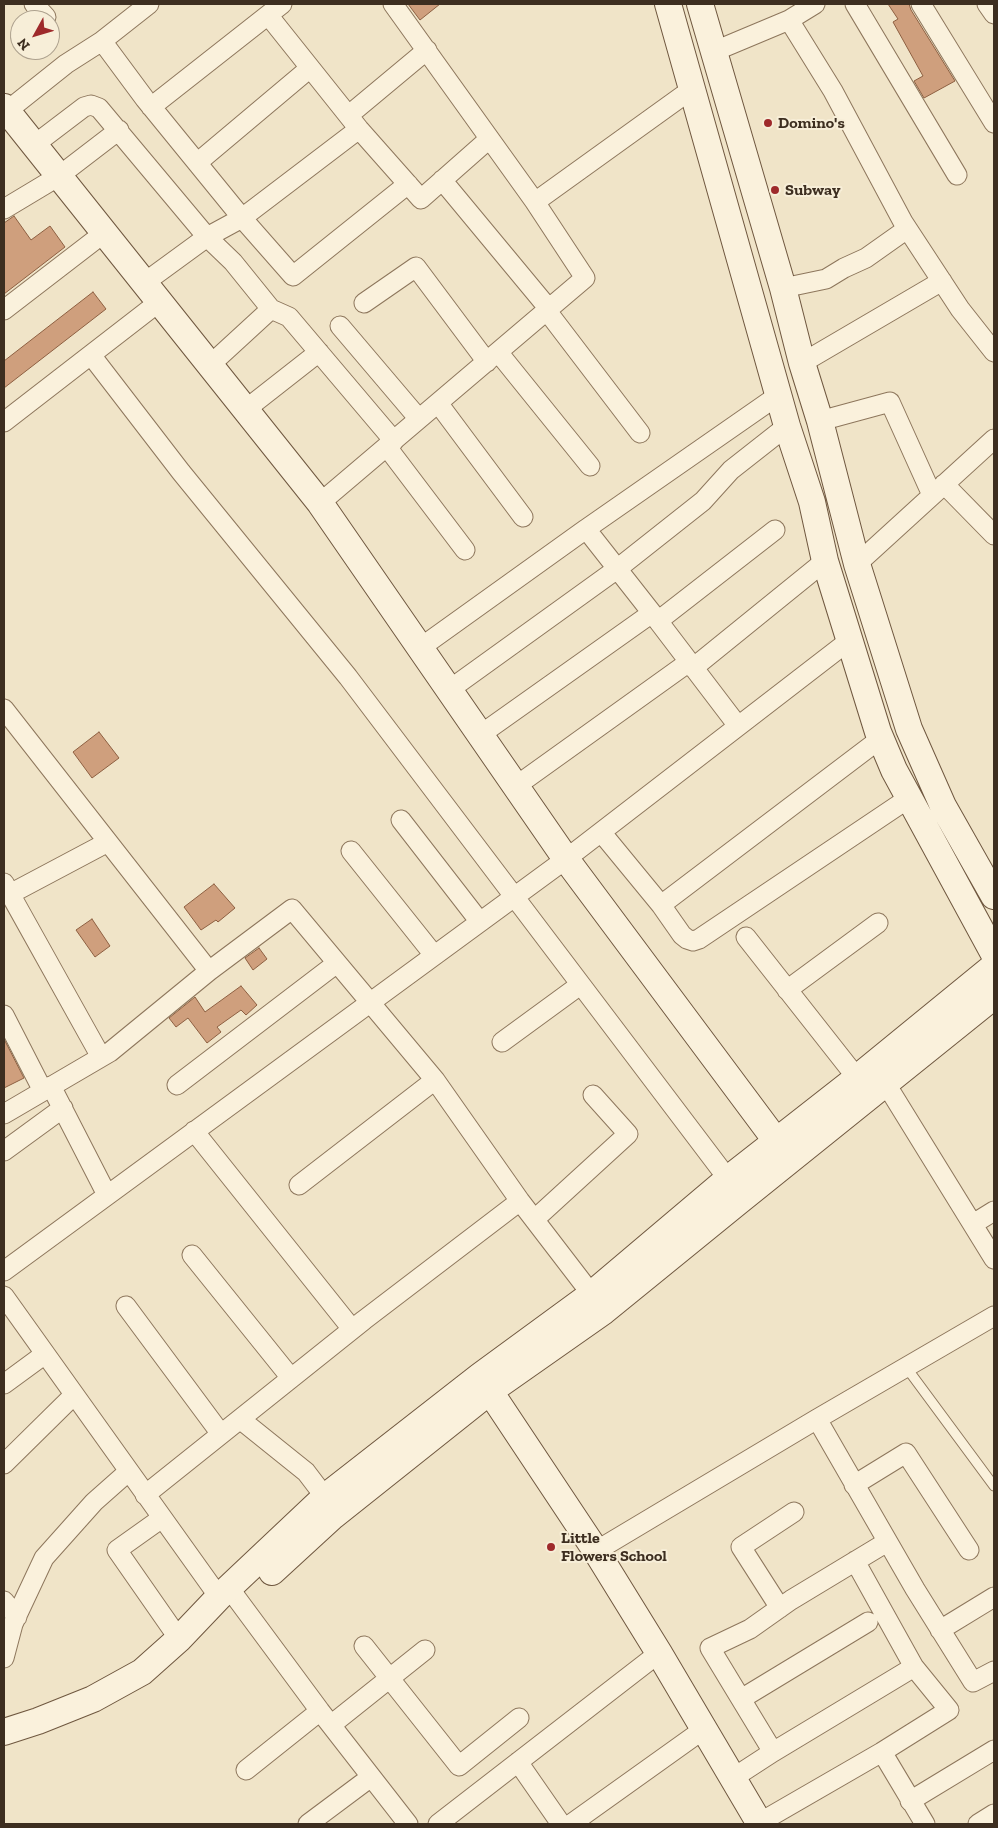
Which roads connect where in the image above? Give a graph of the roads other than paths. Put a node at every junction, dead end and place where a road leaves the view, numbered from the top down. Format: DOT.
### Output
graph roads {
  1 [pos="149,4"];
  2 [pos="393,4"];
  3 [pos="668,4"];
  4 [pos="700,4"];
  5 [pos="815,4"];
  6 [pos="855,4"];
  7 [pos="921,4"];
  8 [pos="987,4"];
  9 [pos="275,10"];
  10 [pos="994,14"];
  11 [pos="789,20"];
  12 [pos="102,41"];
  13 [pos="426,50"];
  14 [pos="714,51"];
  15 [pos="310,68"];
  16 [pos="692,89"];
  17 [pos="151,107"];
  18 [pos="6,109"];
  19 [pos="354,122"];
  20 [pos="994,123"];
  21 [pos="119,130"];
  22 [pos="489,139"];
  23 [pos="34,145"];
  24 [pos="197,163"];
  25 [pos="957,175"];
  26 [pos="59,176"];
  27 [pos="442,180"];
  28 [pos="408,184"];
  29 [pos="535,202"];
  30 [pos="4,209"];
  31 [pos="242,218"];
  32 [pos="907,229"];
  33 [pos="104,233"];
  34 [pos="207,237"];
  35 [pos="942,281"];
  36 [pos="783,288"];
  37 [pos="152,293"];
  38 [pos="364,303"];
  39 [pos="271,309"];
  40 [pos="4,310"];
  41 [pos="548,310"];
  42 [pos="340,326"];
  43 [pos="319,352"];
  44 [pos="994,352"];
  45 [pos="91,355"];
  46 [pos="493,357"];
  47 [pos="802,363"];
  48 [pos="210,365"];
  49 [pos="780,394"];
  50 [pos="438,403"];
  51 [pos="245,410"];
  52 [pos="419,419"];
  53 [pos="820,421"];
  54 [pos="4,422"];
  55 [pos="788,426"];
  56 [pos="640,433"];
  57 [pos="390,444"];
  58 [pos="992,446"];
  59 [pos="590,466"];
  60 [pos="938,489"];
  61 [pos="320,504"];
  62 [pos="523,517"];
  63 [pos="586,529"];
  64 [pos="775,530"];
  65 [pos="994,535"];
  66 [pos="465,550"];
  67 [pos="825,561"];
  68 [pos="856,564"];
  69 [pos="617,569"];
  70 [pos="655,617"];
  71 [pos="850,640"];
  72 [pos="420,648"];
  73 [pos="691,665"];
  74 [pos="449,690"];
  75 [pos="4,709"];
  76 [pos="738,726"];
  77 [pos="480,735"];
  78 [pos="880,739"];
  79 [pos="516,786"];
  80 [pos="910,798"];
  81 [pos="401,820"];
  82 [pos="601,832"];
  83 [pos="108,842"];
  84 [pos="351,851"];
  85 [pos="566,859"];
  86 [pos="7,888"];
  87 [pos="994,896"];
  88 [pos="514,898"];
  89 [pos="662,905"];
  90 [pos="480,922"];
  91 [pos="878,923"];
  92 [pos="746,938"];
  93 [pos="994,954"];
  94 [pos="434,955"];
  95 [pos="337,963"];
  96 [pos="994,966"];
  97 [pos="209,971"];
  98 [pos="580,985"];
  99 [pos="787,990"];
  100 [pos="994,996"];
  101 [pos="370,1002"];
  102 [pos="4,1015"];
  103 [pos="502,1042"];
  104 [pos="101,1057"];
  105 [pos="857,1078"];
  106 [pos="435,1080"];
  107 [pos="886,1084"];
  108 [pos="177,1085"];
  109 [pos="47,1088"];
  110 [pos="593,1095"];
  111 [pos="63,1108"];
  112 [pos="4,1114"];
  113 [pos="194,1131"];
  114 [pos="777,1142"];
  115 [pos="4,1151"];
  116 [pos="728,1179"];
  117 [pos="299,1185"];
  118 [pos="107,1195"];
  119 [pos="520,1201"];
  120 [pos="994,1211"];
  121 [pos="534,1219"];
  122 [pos="973,1224"];
  123 [pos="192,1256"];
  124 [pos="994,1259"];
  125 [pos="4,1271"];
  126 [pos="4,1296"];
  127 [pos="598,1303"];
  128 [pos="126,1306"];
  129 [pos="994,1316"];
  130 [pos="352,1329"];
  131 [pos="45,1354"];
  132 [pos="906,1367"];
  133 [pos="291,1378"];
  134 [pos="4,1384"];
  135 [pos="485,1384"];
  136 [pos="74,1395"];
  137 [pos="240,1419"];
  138 [pos="817,1419"];
  139 [pos="221,1434"];
  140 [pos="4,1464"];
  141 [pos="129,1471"];
  142 [pos="854,1485"];
  143 [pos="994,1486"];
  144 [pos="145,1495"];
  145 [pos="325,1497"];
  146 [pos="794,1512"];
  147 [pos="162,1518"];
  148 [pos="887,1542"];
  149 [pos="969,1550"];
  150 [pos="596,1551"];
  151 [pos="855,1561"];
  152 [pos="229,1596"];
  153 [pos="994,1597"];
  154 [pos="4,1601"];
  155 [pos="780,1608"];
  156 [pos="17,1617"];
  157 [pos="868,1622"];
  158 [pos="940,1630"];
  159 [pos="179,1639"];
  160 [pos="364,1646"];
  161 [pos="425,1650"];
  162 [pos="659,1652"];
  163 [pos="4,1658"];
  164 [pos="914,1667"];
  165 [pos="994,1671"];
  166 [pos="389,1679"];
  167 [pos="741,1700"];
  168 [pos="326,1718"];
  169 [pos="518,1718"];
  170 [pos="704,1729"];
  171 [pos="4,1732"];
  172 [pos="4,1747"];
  173 [pos="994,1750"];
  174 [pos="774,1752"];
  175 [pos="882,1752"];
  176 [pos="518,1762"];
  177 [pos="246,1770"];
  178 [pos="371,1777"];
  179 [pos="733,1778"];
  180 [pos="910,1801"];
  181 [pos="994,1814"];
  182 [pos="449,1821"];
  183 [pos="308,1824"];
  184 [pos="408,1824"];
  185 [pos="561,1824"];
  186 [pos="571,1824"];
  187 [pos="760,1824"];
  188 [pos="925,1824"];
  189 [pos="978,1824"];
  1 -- 12 [label="street"];
  2 -- 13 [label="street"];
  3 -- 16 [label="street"];
  4 -- 14 [label="street"];
  5 -- 11 [label="street"];
  6 -- 25 [label="street"];
  7 -- 20 [label="street"];
  8 -- 10 [label="street"];
  9 -- 15 [label="street"];
  9 -- 17 [label="street"];
  11 -- 14 [label="street"];
  11 -- 32 [label="street"];
  12 -- 17 [label="street"];
  12 -- 18 [label="street"];
  13 -- 19 [label="street"];
  13 -- 22 [label="street"];
  14 -- 36 [label="street"];
  15 -- 19 [label="street"];
  15 -- 24 [label="street"];
  16 -- 29 [label="street"];
  16 -- 49 [label="street"];
  17 -- 24 [label="street"];
  18 -- 23 [label="street"];
  19 -- 28 [label="street"];
  19 -- 31 [label="street"];
  21 -- 23 [label="street"];
  21 -- 26 [label="street"];
  21 -- 34 [label="street"];
  22 -- 27 [label="street"];
  22 -- 29 [label="street"];
  23 -- 26 [label="street"];
  24 -- 31 [label="street"];
  26 -- 30 [label="street"];
  26 -- 33 [label="street"];
  27 -- 28 [label="street"];
  27 -- 41 [label="street"];
  28 -- 31 [label="street"];
  29 -- 41 [label="street"];
  31 -- 34 [label="street"];
  32 -- 35 [label="street"];
  32 -- 36 [label="street"];
  33 -- 37 [label="street"];
  33 -- 40 [label="street"];
  34 -- 37 [label="street"];
  34 -- 39 [label="street"];
  35 -- 44 [label="street"];
  35 -- 47 [label="street"];
  36 -- 47 [label="street"];
  37 -- 45 [label="street"];
  37 -- 48 [label="street"];
  38 -- 46 [label="street"];
  39 -- 43 [label="street"];
  39 -- 48 [label="street"];
  41 -- 46 [label="street"];
  41 -- 56 [label="street"];
  42 -- 52 [label="street"];
  43 -- 51 [label="street"];
  43 -- 57 [label="street"];
  45 -- 54 [label="street"];
  45 -- 88 [label="street"];
  46 -- 50 [label="street"];
  46 -- 59 [label="street"];
  47 -- 53 [label="street"];
  48 -- 51 [label="street"];
  49 -- 55 [label="street"];
  49 -- 63 [label="street"];
  50 -- 52 [label="street"];
  50 -- 62 [label="street"];
  51 -- 61 [label="street"];
  52 -- 57 [label="street"];
  53 -- 60 [label="street"];
  53 -- 68 [label="street"];
  55 -- 67 [label="street"];
  55 -- 69 [label="street"];
  57 -- 61 [label="street"];
  57 -- 66 [label="street"];
  58 -- 60 [label="street"];
  60 -- 65 [label="street"];
  60 -- 68 [label="street"];
  61 -- 72 [label="street"];
  63 -- 69 [label="street"];
  63 -- 72 [label="street"];
  64 -- 70 [label="street"];
  67 -- 71 [label="street"];
  67 -- 73 [label="street"];
  68 -- 87 [label="street"];
  69 -- 70 [label="street"];
  69 -- 74 [label="street"];
  70 -- 73 [label="street"];
  70 -- 77 [label="street"];
  71 -- 76 [label="street"];
  71 -- 78 [label="street"];
  72 -- 74 [label="street"];
  73 -- 76 [label="street"];
  73 -- 79 [label="street"];
  74 -- 77 [label="street"];
  75 -- 83 [label="street"];
  76 -- 82 [label="street"];
  77 -- 79 [label="street"];
  78 -- 80 [label="street"];
  78 -- 89 [label="street"];
  79 -- 85 [label="street"];
  80 -- 89 [label="street"];
  80 -- 93 [label="street"];
  81 -- 90 [label="street"];
  82 -- 85 [label="street"];
  82 -- 89 [label="street"];
  83 -- 86 [label="street"];
  83 -- 97 [label="street"];
  84 -- 94 [label="street"];
  85 -- 88 [label="street"];
  85 -- 114 [label="street"];
  86 -- 104 [label="street"];
  88 -- 90 [label="street"];
  88 -- 98 [label="street"];
  90 -- 94 [label="street"];
  91 -- 99 [label="street"];
  92 -- 99 [label="street"];
  94 -- 101 [label="street"];
  95 -- 97 [label="street"];
  95 -- 101 [label="street"];
  95 -- 108 [label="street"];
  96 -- 105 [label="street"];
  97 -- 104 [label="street"];
  98 -- 103 [label="street"];
  98 -- 116 [label="street"];
  99 -- 105 [label="street"];
  100 -- 107 [label="street"];
  101 -- 106 [label="street"];
  101 -- 113 [label="street"];
  102 -- 109 [label="street"];
  104 -- 109 [label="street"];
  105 -- 114 [label="street"];
  106 -- 117 [label="street"];
  106 -- 119 [label="street"];
  107 -- 122 [label="street"];
  107 -- 127 [label="street"];
  109 -- 111 [label="street"];
  109 -- 112 [label="street"];
  110 -- 121 [label="street"];
  111 -- 115 [label="street"];
  111 -- 118 [label="street"];
  113 -- 118 [label="street"];
  113 -- 130 [label="street"];
  114 -- 116 [label="street"];
  116 -- 127 [label="street"];
  118 -- 125 [label="street"];
  119 -- 121 [label="street"];
  119 -- 130 [label="street"];
  120 -- 122 [label="street"];
  121 -- 127 [label="street"];
  122 -- 124 [label="street"];
  123 -- 133 [label="street"];
  126 -- 131 [label="street"];
  127 -- 135 [label="street"];
  128 -- 139 [label="street"];
  129 -- 132 [label="street"];
  130 -- 133 [label="street"];
  131 -- 134 [label="street"];
  131 -- 136 [label="street"];
  132 -- 138 [label="street"];
  132 -- 143 [label="lane"];
  133 -- 137 [label="street"];
  135 -- 145 [label="street"];
  135 -- 150 [label="street"];
  135 -- 152 [label="street"];
  136 -- 140 [label="street"];
  136 -- 141 [label="street"];
  137 -- 139 [label="street"];
  137 -- 145 [label="street"];
  138 -- 142 [label="street"];
  138 -- 150 [label="street"];
  139 -- 144 [label="street"];
  141 -- 144 [label="street"];
  141 -- 156 [label="street"];
  142 -- 148 [label="street"];
  142 -- 149 [label="street"];
  144 -- 147 [label="street"];
  145 -- 152 [label="street"];
  146 -- 155 [label="street"];
  147 -- 152 [label="street"];
  147 -- 159 [label="street"];
  148 -- 151 [label="street"];
  148 -- 158 [label="street"];
  150 -- 162 [label="street"];
  151 -- 155 [label="street"];
  151 -- 164 [label="street"];
  152 -- 159 [label="street"];
  152 -- 168 [label="street"];
  152 -- 172 [label="street"];
  153 -- 158 [label="street"];
  154 -- 156 [label="street"];
  155 -- 167 [label="street"];
  156 -- 163 [label="street"];
  157 -- 167 [label="street"];
  158 -- 165 [label="street"];
  159 -- 171 [label="street"];
  160 -- 166 [label="street"];
  161 -- 166 [label="street"];
  162 -- 170 [label="street"];
  162 -- 176 [label="street"];
  164 -- 174 [label="street"];
  164 -- 175 [label="street"];
  166 -- 168 [label="street"];
  166 -- 169 [label="street"];
  167 -- 174 [label="street"];
  168 -- 177 [label="street"];
  168 -- 178 [label="street"];
  170 -- 179 [label="street"];
  170 -- 186 [label="street"];
  173 -- 180 [label="street"];
  174 -- 179 [label="street"];
  175 -- 180 [label="street"];
  175 -- 187 [label="street"];
  176 -- 182 [label="street"];
  176 -- 185 [label="street"];
  178 -- 183 [label="street"];
  178 -- 184 [label="street"];
  179 -- 187 [label="street"];
  180 -- 188 [label="street"];
  181 -- 189 [label="street"];
}
